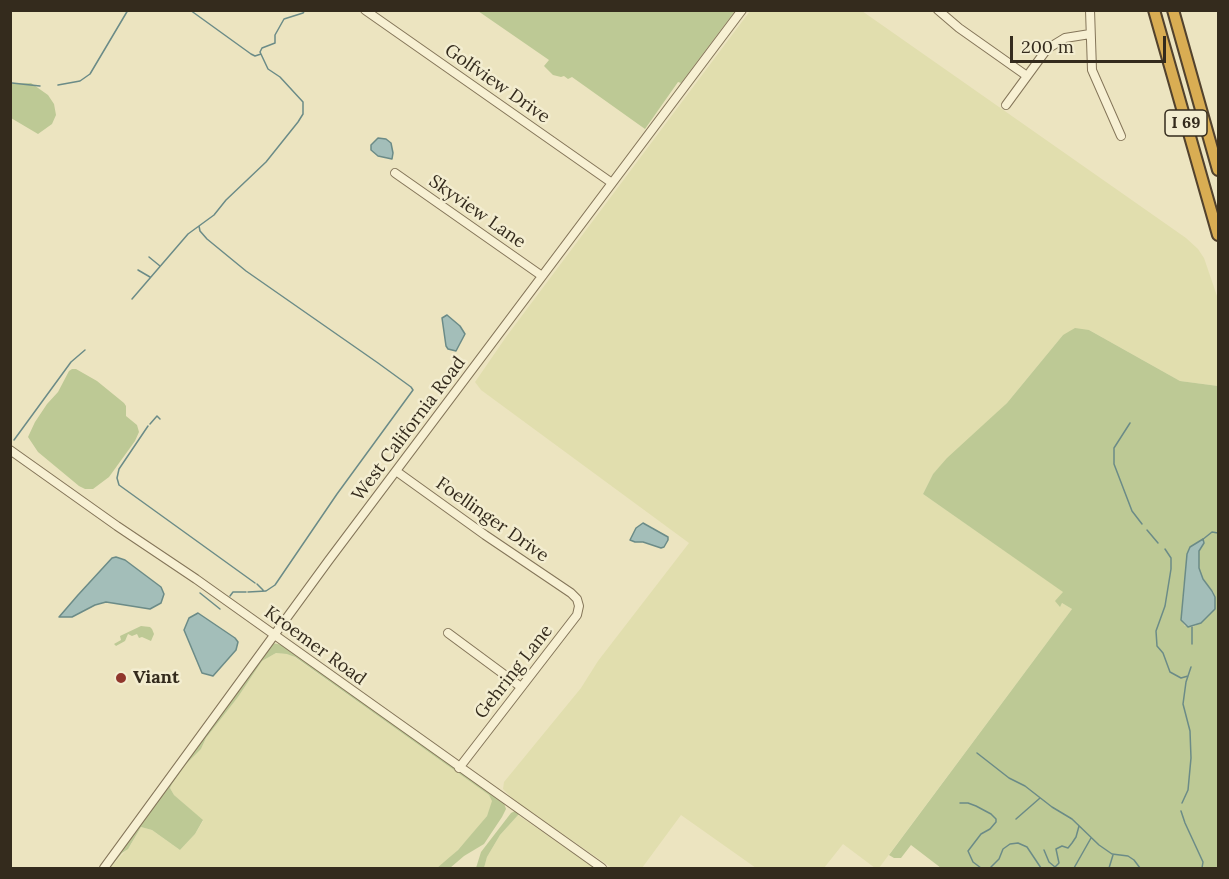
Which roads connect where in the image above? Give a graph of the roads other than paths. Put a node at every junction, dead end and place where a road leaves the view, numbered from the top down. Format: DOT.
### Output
graph roads {
  1 [pos="365,10"];
  2 [pos="742,10"];
  3 [pos="938,10"];
  4 [pos="1089,10"];
  5 [pos="1154,10"];
  6 [pos="1173,10"];
  7 [pos="1090,34"];
  8 [pos="1027,76"];
  9 [pos="1006,105"];
  10 [pos="1121,136"];
  11 [pos="1218,170"];
  12 [pos="395,173"];
  13 [pos="612,183"];
  14 [pos="1218,235"];
  15 [pos="542,276"];
  16 [pos="10,450"];
  17 [pos="396,471"];
  18 [pos="571,593"];
  19 [pos="448,633"];
  20 [pos="274,635"];
  21 [pos="521,687"];
  22 [pos="459,768"];
  23 [pos="104,868"];
  24 [pos="602,868"];
  1 -- 13 [label="street, Golfview Drive"];
  2 -- 13 [label="street, West California Road"];
  3 -- 8 [label="street"];
  4 -- 7 [label="street"];
  5 -- 14 [label="highway, I 69"];
  6 -- 11 [label="highway, I 69"];
  7 -- 8 [label="street"];
  7 -- 10 [label="street"];
  8 -- 9 [label="street"];
  12 -- 15 [label="street, Skyview Lane"];
  13 -- 15 [label="street, West California Road"];
  15 -- 17 [label="street, West California Road"];
  16 -- 20 [label="street, Kroemer Road"];
  17 -- 18 [label="street, Foellinger Drive"];
  17 -- 20 [label="street, West California Road"];
  18 -- 21 [label="street, Gehring Lane"];
  19 -- 21 [label="street"];
  20 -- 22 [label="street, Kroemer Road"];
  20 -- 23 [label="street, West California Road"];
  21 -- 22 [label="street, Gehring Lane"];
  22 -- 24 [label="street, Kroemer Road"];
}
